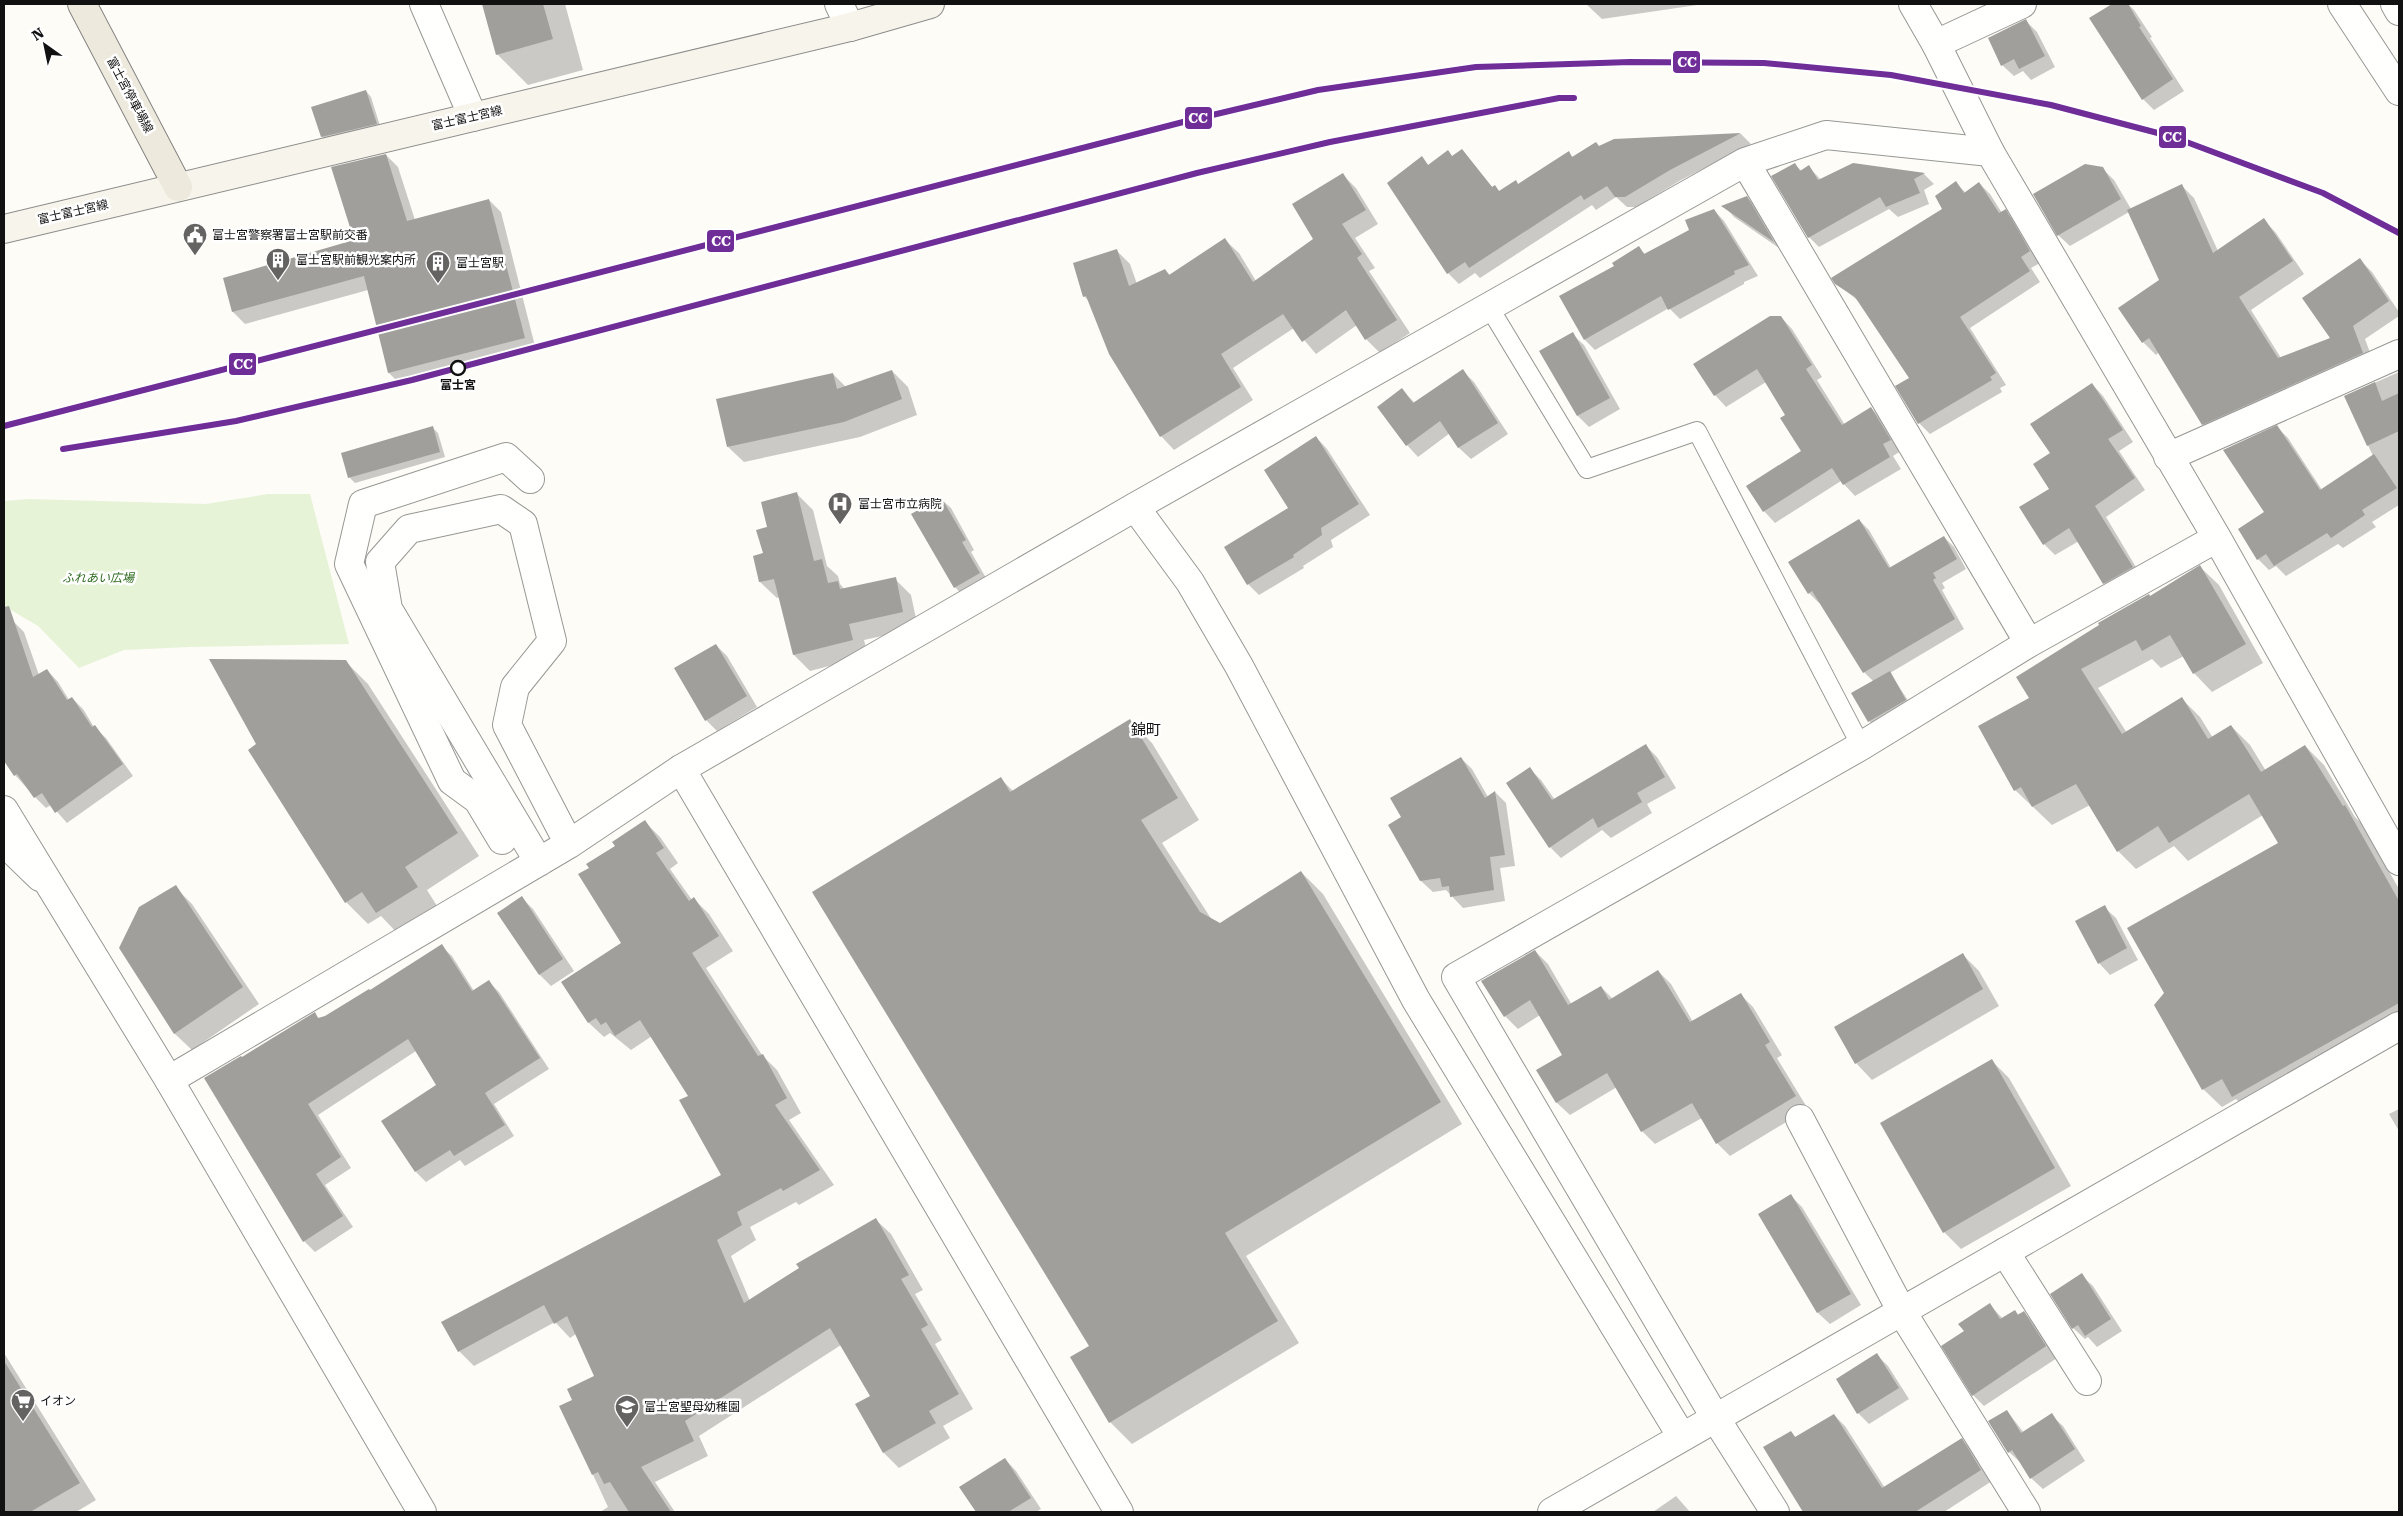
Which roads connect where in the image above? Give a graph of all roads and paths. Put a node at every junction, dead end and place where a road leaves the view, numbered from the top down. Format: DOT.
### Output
graph roads {
  1 [pos="82,4"];
  2 [pos="424,4"];
  3 [pos="930,4"];
  4 [pos="1913,4"];
  5 [pos="2022,4"];
  6 [pos="2342,4"];
  7 [pos="2395,4"];
  8 [pos="2399,11"];
  9 [pos="844,15"];
  10 [pos="1936,44"];
  11 [pos="2399,90"];
  12 [pos="473,117"];
  13 [pos="1990,152"];
  14 [pos="1745,162"];
  15 [pos="178,187"];
  16 [pos="4,229"];
  17 [pos="1488,307"];
  18 [pos="2399,354"];
  19 [pos="2168,457"];
  20 [pos="530,479"];
  21 [pos="1136,507"];
  22 [pos="2217,538"];
  23 [pos="2029,643"];
  24 [pos="1861,746"];
  25 [pos="681,769"];
  26 [pos="4,810"];
  27 [pos="502,840"];
  28 [pos="4,842"];
  29 [pos="569,844"];
  30 [pos="2399,861"];
  31 [pos="539,862"];
  32 [pos="52,888"];
  33 [pos="2399,1026"];
  34 [pos="169,1080"];
  35 [pos="1800,1119"];
  36 [pos="2005,1252"];
  37 [pos="1902,1312"];
  38 [pos="2087,1381"];
  39 [pos="1716,1419"];
  40 [pos="1682,1437"];
  41 [pos="422,1512"];
  42 [pos="1119,1512"];
  43 [pos="1552,1512"];
  44 [pos="1775,1512"];
  45 [pos="2026,1512"];
  1 -- 15 [label="main road, 富士宮停車場線"];
  2 -- 12 [label="street"];
  3 -- 9 [label="main road, 富士富士宮線"];
  4 -- 10 [label="street"];
  5 -- 10 [label="street"];
  6 -- 11 [label="street"];
  7 -- 8 [label="street"];
  9 -- 12 [label="main road, 富士富士宮線"];
  10 -- 13 [label="street"];
  12 -- 15 [label="main road, 富士富士宮線"];
  13 -- 14 [label="street"];
  13 -- 19 [label="street"];
  14 -- 17 [label="street"];
  14 -- 23 [label="street"];
  15 -- 16 [label="main road, 富士富士宮線"];
  17 -- 21 [label="street"];
  17 -- 24 [label="lane"];
  18 -- 19 [label="street"];
  19 -- 22 [label="street"];
  20 -- 27 [label="street"];
  21 -- 25 [label="street"];
  21 -- 40 [label="street"];
  22 -- 23 [label="street"];
  22 -- 30 [label="street"];
  23 -- 24 [label="street"];
  24 -- 39 [label="street"];
  25 -- 29 [label="street"];
  25 -- 42 [label="street"];
  26 -- 32 [label="street"];
  28 -- 32 [label="street"];
  29 -- 31 [label="street"];
  29 -- 31 [label="street"];
  31 -- 34 [label="street"];
  32 -- 34 [label="street"];
  33 -- 36 [label="street"];
  34 -- 41 [label="street"];
  35 -- 37 [label="street"];
  36 -- 37 [label="street"];
  36 -- 38 [label="street"];
  37 -- 39 [label="street"];
  37 -- 45 [label="street"];
  39 -- 40 [label="street"];
  39 -- 44 [label="street"];
  40 -- 43 [label="street"];
}
